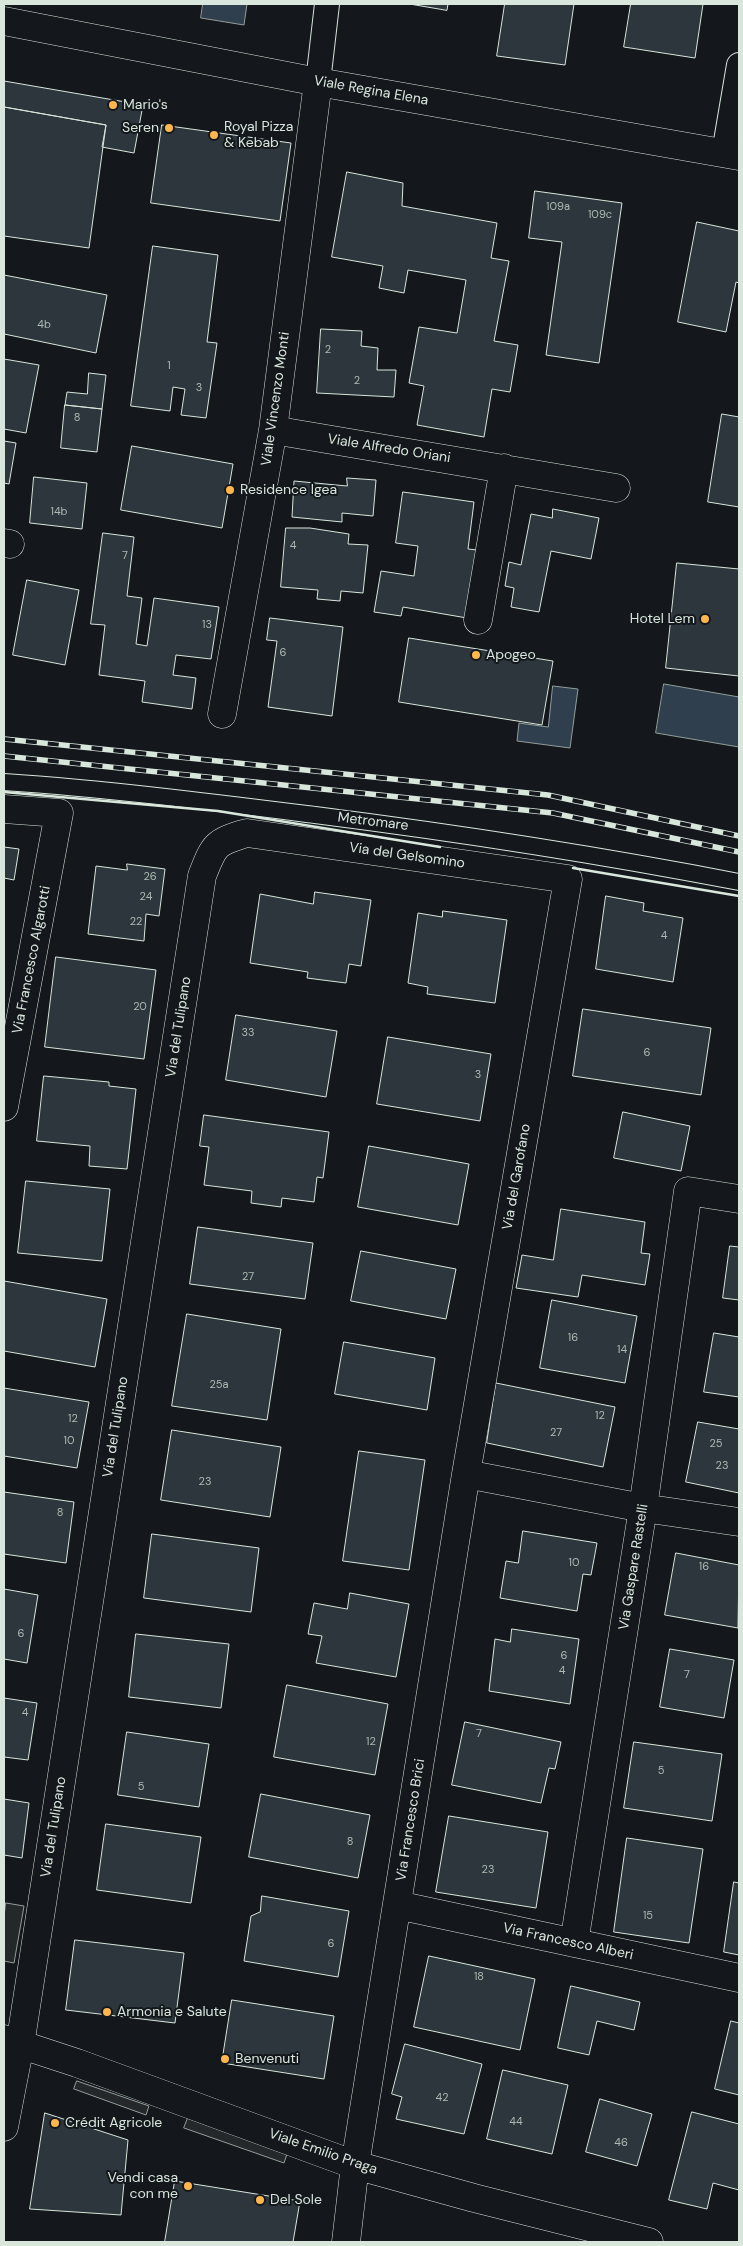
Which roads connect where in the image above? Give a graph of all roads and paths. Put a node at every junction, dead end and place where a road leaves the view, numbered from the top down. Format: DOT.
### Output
graph roads {
  1 [pos="327,4"];
  2 [pos="4,21"];
  3 [pos="739,64"];
  4 [pos="318,82"];
  5 [pos="731,155"];
  6 [pos="274,430"];
  7 [pos="504,468"];
  8 [pos="616,488"];
  9 [pos="478,620"];
  10 [pos="222,714"];
  11 [pos="4,782"];
  12 [pos="4,809"];
  13 [pos="247,833"];
  14 [pos="568,879"];
  15 [pos="739,882"];
  16 [pos="15,985"];
  17 [pos="4,1107"];
  18 [pos="739,1199"];
  19 [pos="466,1474"];
  20 [pos="643,1508"];
  21 [pos="739,1522"];
  22 [pos="397,1905"];
  23 [pos="574,1943"];
  24 [pos="739,1978"];
  25 [pos="12,2042"];
  26 [pos="4,2127"];
  27 [pos="356,2165"];
  28 [pos="346,2242"];
  29 [pos="649,2242"];
  1 -- 4 [label="street"];
  2 -- 4 [label="street, Viale Regina Elena"];
  3 -- 5 [label="street"];
  4 -- 5 [label="street, Viale Regina Elena"];
  4 -- 6 [label="street, Viale Vincenzo Monti"];
  6 -- 7 [label="street, Viale Alfredo Oriani"];
  6 -- 10 [label="street, Viale Vincenzo Monti"];
  7 -- 8 [label="street, Viale Alfredo Oriani"];
  7 -- 9 [label="street"];
  11 -- 15 [label="lane, Metromare"];
  12 -- 16 [label="street, Via Francesco Algarotti"];
  13 -- 14 [label="street, Via del Gelsomino"];
  13 -- 25 [label="street, Via del Tulipano"];
  14 -- 19 [label="street, Via del Garofano"];
  16 -- 17 [label="street, Via Francesco Algarotti"];
  18 -- 20 [label="street, Via Gaspare Rastelli"];
  19 -- 20 [label="street"];
  19 -- 22 [label="street, Via Francesco Brici"];
  20 -- 21 [label="street"];
  20 -- 23 [label="street, Via Gaspare Rastelli"];
  22 -- 23 [label="street, Via Francesco Alberi"];
  22 -- 27 [label="street, Via Francesco Brici"];
  23 -- 24 [label="street, Via Francesco Alberi"];
  25 -- 26 [label="street, Via del Tulipano"];
  25 -- 27 [label="street, Viale Emilio Praga"];
  27 -- 28 [label="street, Via Francesco Brici"];
  27 -- 29 [label="street, Viale Emilio Praga"];
}
